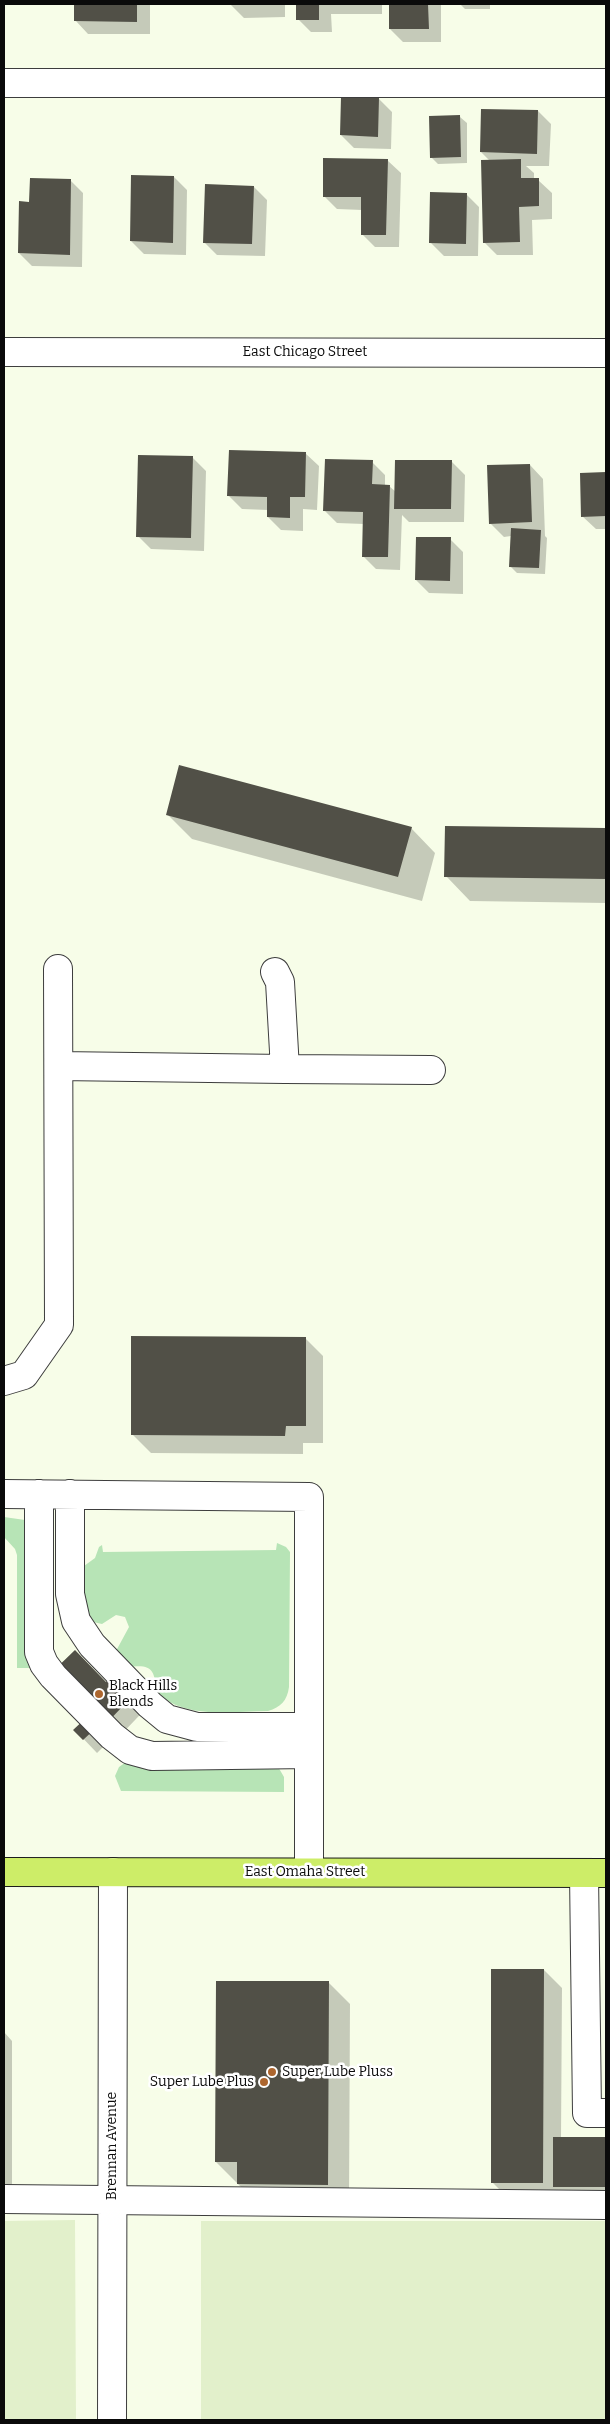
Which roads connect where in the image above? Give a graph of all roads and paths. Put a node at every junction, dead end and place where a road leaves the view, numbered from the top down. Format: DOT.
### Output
graph roads {
  1 [pos="4,83"];
  2 [pos="606,83"];
  3 [pos="4,352"];
  4 [pos="606,352"];
  5 [pos="58,969"];
  6 [pos="275,972"];
  7 [pos="59,1066"];
  8 [pos="285,1069"];
  9 [pos="431,1070"];
  10 [pos="4,1381"];
  11 [pos="4,1494"];
  12 [pos="39,1494"];
  13 [pos="70,1494"];
  14 [pos="310,1727"];
  15 [pos="310,1754"];
  16 [pos="4,1872"];
  17 [pos="113,1872"];
  18 [pos="310,1872"];
  19 [pos="595,1873"];
  20 [pos="606,2112"];
  21 [pos="4,2199"];
  22 [pos="112,2199"];
  23 [pos="606,2205"];
  24 [pos="112,2420"];
  1 -- 2 [label="street"];
  3 -- 4 [label="street, East Chicago Street"];
  5 -- 7 [label="street"];
  6 -- 8 [label="street"];
  7 -- 8 [label="street"];
  7 -- 10 [label="street"];
  8 -- 9 [label="street"];
  11 -- 12 [label="street"];
  12 -- 13 [label="street"];
  12 -- 15 [label="street"];
  13 -- 14 [label="street"];
  13 -- 14 [label="street"];
  14 -- 15 [label="street"];
  15 -- 18 [label="street"];
  16 -- 17 [label="main road, East Omaha Street"];
  17 -- 18 [label="main road, East Omaha Street"];
  17 -- 22 [label="street, Brennan Avenue"];
  18 -- 19 [label="main road, East Omaha Street"];
  19 -- 20 [label="street"];
  21 -- 22 [label="street"];
  22 -- 23 [label="street"];
  22 -- 24 [label="street, Brennan Avenue"];
}
